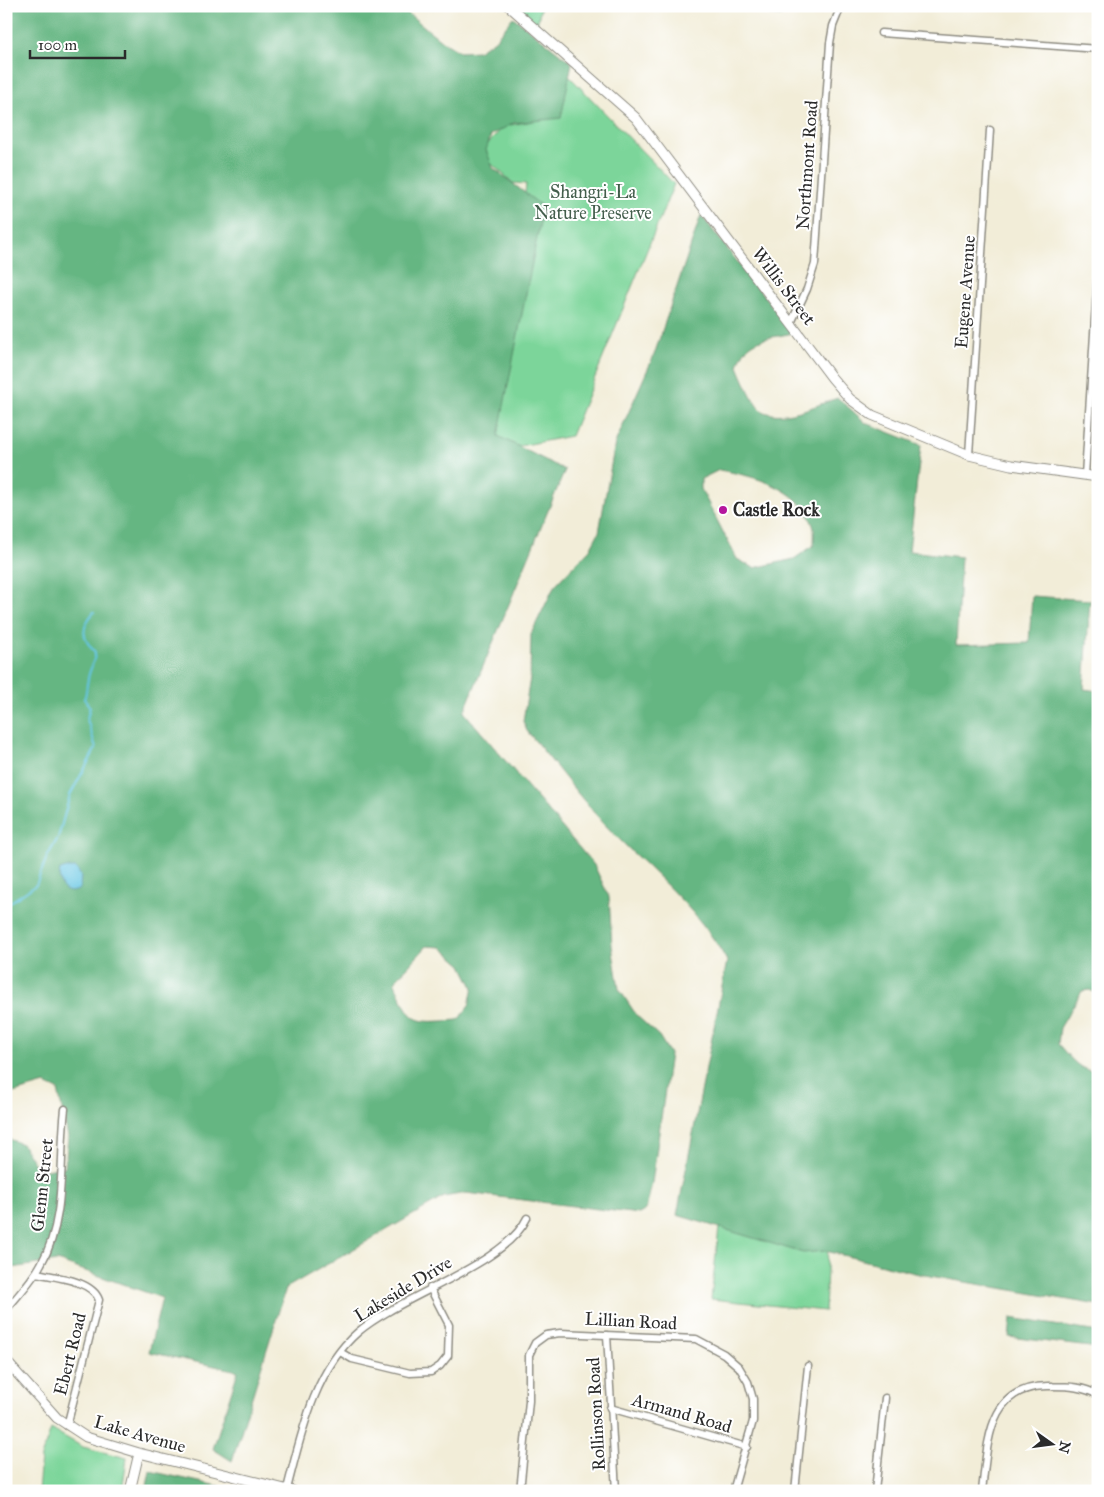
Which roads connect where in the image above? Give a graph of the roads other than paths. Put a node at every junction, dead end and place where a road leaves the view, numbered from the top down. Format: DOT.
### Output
graph roads {
  1 [pos="509,6"];
  2 [pos="841,6"];
  3 [pos="881,33"];
  4 [pos="1098,49"];
  5 [pos="990,130"];
  6 [pos="1098,271"];
  7 [pos="791,323"];
  8 [pos="969,455"];
  9 [pos="1085,475"];
  10 [pos="1098,477"];
  11 [pos="65,1109"];
  12 [pos="527,1218"];
  13 [pos="36,1273"];
  14 [pos="430,1288"];
  15 [pos="6,1310"];
  16 [pos="607,1335"];
  17 [pos="340,1352"];
  18 [pos="6,1361"];
  19 [pos="808,1366"];
  20 [pos="1098,1395"];
  21 [pos="885,1398"];
  22 [pos="610,1408"];
  23 [pos="67,1426"];
  24 [pos="747,1447"];
  25 [pos="139,1453"];
  26 [pos="290,1490"];
  27 [pos="130,1491"];
  28 [pos="520,1491"];
  29 [pos="616,1491"];
  30 [pos="733,1491"];
  31 [pos="795,1491"];
  32 [pos="874,1491"];
  33 [pos="982,1491"];
  1 -- 7 [label="main road, Willis Street"];
  2 -- 7 [label="street, Northmont Road"];
  3 -- 4 [label="street"];
  5 -- 8 [label="street, Eugene Avenue"];
  6 -- 9 [label="street"];
  7 -- 8 [label="main road, Willis Street"];
  8 -- 9 [label="main road, Willis Street"];
  9 -- 10 [label="main road, Willis Street"];
  11 -- 13 [label="street, Glenn Street"];
  12 -- 14 [label="street, Lakeside Drive"];
  13 -- 15 [label="street, Glenn Street"];
  13 -- 23 [label="street, Ebert Road"];
  14 -- 17 [label="street, Lakeside Drive"];
  14 -- 17 [label="street"];
  16 -- 22 [label="street, Rollinson Road"];
  16 -- 24 [label="street, Lillian Road"];
  16 -- 28 [label="street, Lillian Road"];
  17 -- 26 [label="street, Lakeside Drive"];
  18 -- 23 [label="main road, Lake Avenue"];
  19 -- 31 [label="street"];
  20 -- 33 [label="street"];
  21 -- 32 [label="street"];
  22 -- 24 [label="street, Armand Road"];
  22 -- 29 [label="street, Rollinson Road"];
  23 -- 25 [label="main road, Lake Avenue"];
  24 -- 30 [label="street, Lillian Road"];
  25 -- 26 [label="main road, Lake Avenue"];
  25 -- 27 [label="main road"];
}
